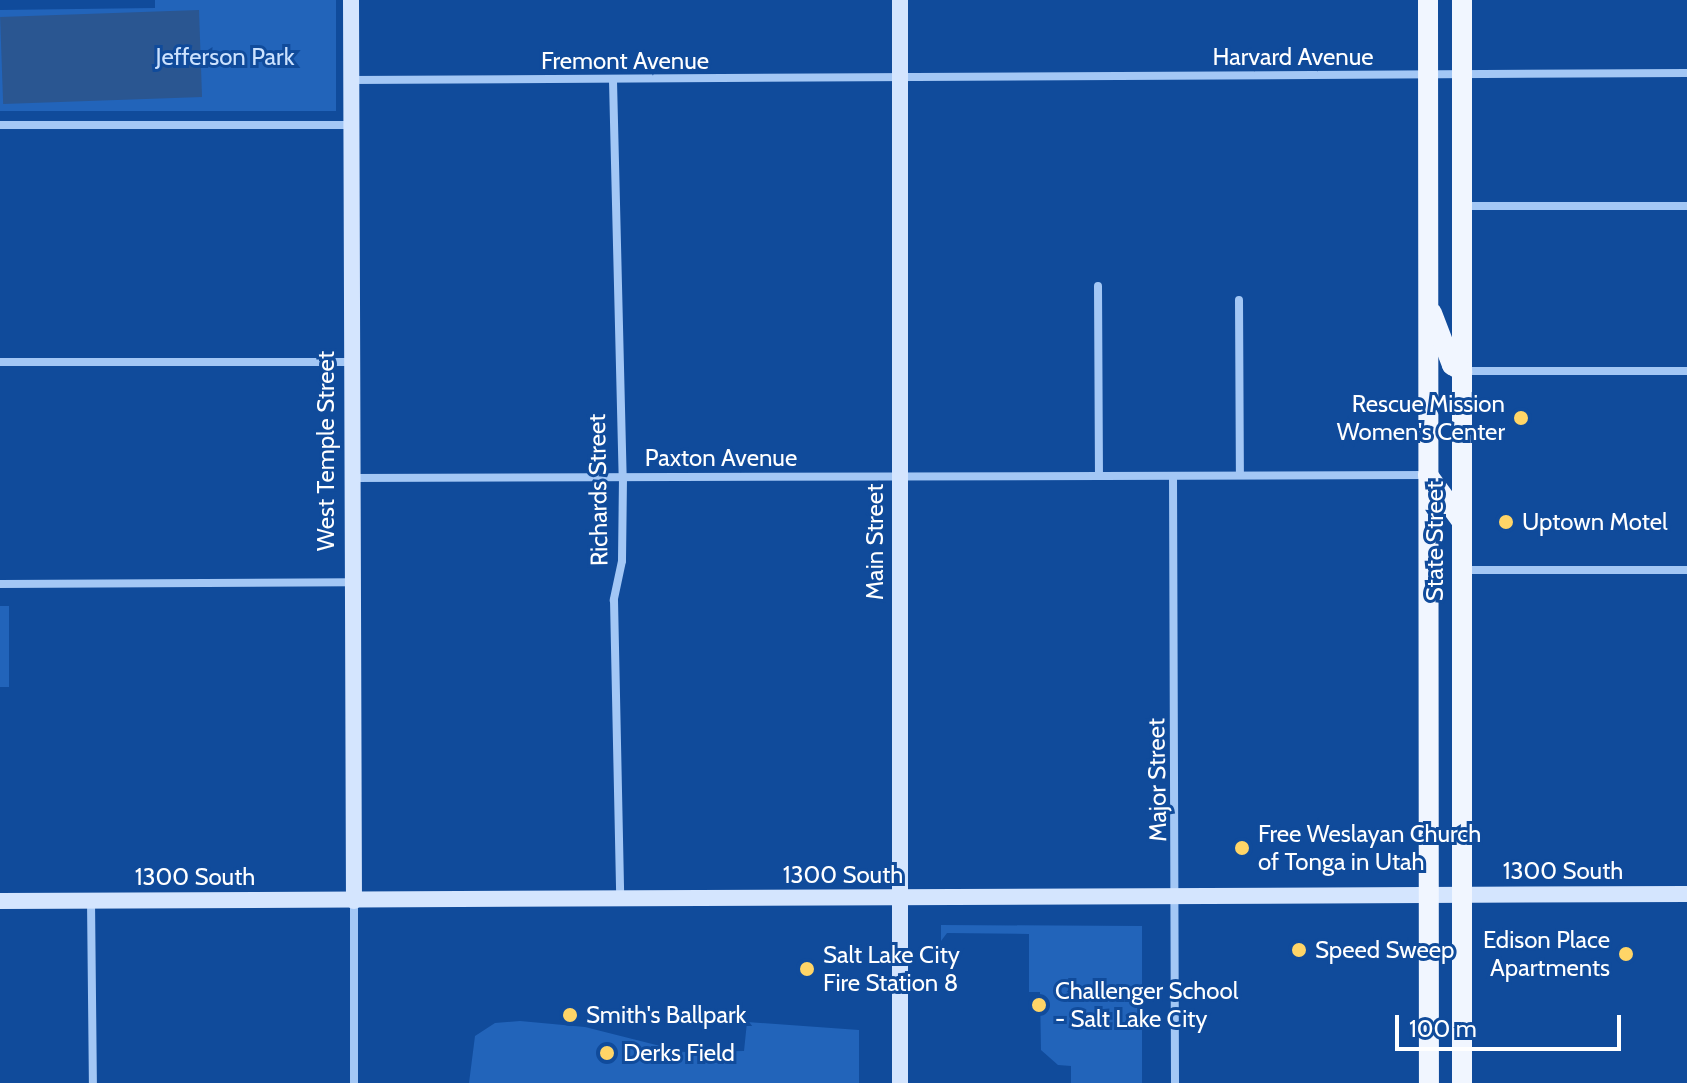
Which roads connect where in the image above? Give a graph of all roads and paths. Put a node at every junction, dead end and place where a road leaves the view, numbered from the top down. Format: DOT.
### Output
graph roads {
  1 [pos="351,0"];
  2 [pos="900,0"];
  3 [pos="1428,0"];
  4 [pos="1462,0"];
  5 [pos="1462,73"];
  6 [pos="1687,73"];
  7 [pos="1428,76"];
  8 [pos="900,79"];
  9 [pos="350,80"];
  10 [pos="613,81"];
  11 [pos="0,125"];
  12 [pos="349,125"];
  13 [pos="1462,206"];
  14 [pos="1687,206"];
  15 [pos="1098,286"];
  16 [pos="1239,300"];
  17 [pos="1428,302"];
  18 [pos="0,362"];
  19 [pos="350,362"];
  20 [pos="1462,371"];
  21 [pos="1687,371"];
  22 [pos="1240,475"];
  23 [pos="1428,475"];
  24 [pos="899,476"];
  25 [pos="1099,476"];
  26 [pos="1173,476"];
  27 [pos="350,478"];
  28 [pos="623,478"];
  29 [pos="1462,522"];
  30 [pos="1461,570"];
  31 [pos="1687,570"];
  32 [pos="351,582"];
  33 [pos="0,584"];
  34 [pos="1687,894"];
  35 [pos="1429,896"];
  36 [pos="1462,896"];
  37 [pos="1176,897"];
  38 [pos="620,898"];
  39 [pos="900,898"];
  40 [pos="0,901"];
  41 [pos="91,901"];
  42 [pos="354,901"];
  43 [pos="93,1083"];
  44 [pos="354,1083"];
  45 [pos="900,1083"];
  46 [pos="1175,1083"];
  47 [pos="1429,1083"];
  48 [pos="1462,1083"];
  1 -- 9 [label="street, West Temple Street"];
  2 -- 8 [label="street, Main Street"];
  3 -- 7 [label="main road, State Street"];
  4 -- 5 [label="main road, State Street"];
  5 -- 6 [label="street, Harvard Avenue"];
  5 -- 7 [label="street, Harvard Avenue"];
  5 -- 13 [label="main road, State Street"];
  7 -- 8 [label="street, Harvard Avenue"];
  7 -- 17 [label="main road, State Street"];
  8 -- 10 [label="street, Fremont Avenue"];
  8 -- 24 [label="street, Main Street"];
  9 -- 10 [label="street, Fremont Avenue"];
  9 -- 12 [label="street, West Temple Street"];
  10 -- 28 [label="street, Richards Street"];
  11 -- 12 [label="street"];
  12 -- 19 [label="street, West Temple Street"];
  13 -- 14 [label="street"];
  13 -- 20 [label="main road, State Street"];
  15 -- 25 [label="street"];
  16 -- 22 [label="street"];
  17 -- 20 [label="main road"];
  17 -- 23 [label="main road, State Street"];
  18 -- 19 [label="street"];
  19 -- 27 [label="street, West Temple Street"];
  20 -- 21 [label="street"];
  20 -- 29 [label="main road, State Street"];
  22 -- 23 [label="street, Paxton Avenue"];
  22 -- 26 [label="street, Paxton Avenue"];
  23 -- 29 [label="main road"];
  23 -- 35 [label="main road, State Street"];
  24 -- 25 [label="street, Paxton Avenue"];
  24 -- 28 [label="street, Paxton Avenue"];
  24 -- 39 [label="street, Main Street"];
  25 -- 26 [label="street, Paxton Avenue"];
  26 -- 37 [label="street, Major Street"];
  27 -- 28 [label="street, Paxton Avenue"];
  27 -- 32 [label="street, West Temple Street"];
  28 -- 38 [label="street, Richards Street"];
  29 -- 30 [label="main road, State Street"];
  30 -- 31 [label="street"];
  30 -- 36 [label="main road, State Street"];
  32 -- 33 [label="street"];
  32 -- 42 [label="street, West Temple Street"];
  34 -- 36 [label="street, 1300 South"];
  35 -- 36 [label="street, 1300 South"];
  35 -- 37 [label="street, 1300 South"];
  35 -- 47 [label="main road, State Street"];
  36 -- 48 [label="main road, State Street"];
  37 -- 39 [label="street, 1300 South"];
  37 -- 46 [label="street, Major Street"];
  38 -- 39 [label="street, 1300 South"];
  38 -- 42 [label="street, 1300 South"];
  39 -- 45 [label="street, Main Street"];
  40 -- 41 [label="street, 1300 South"];
  41 -- 42 [label="street, 1300 South"];
  41 -- 43 [label="street"];
  42 -- 44 [label="street"];
}
